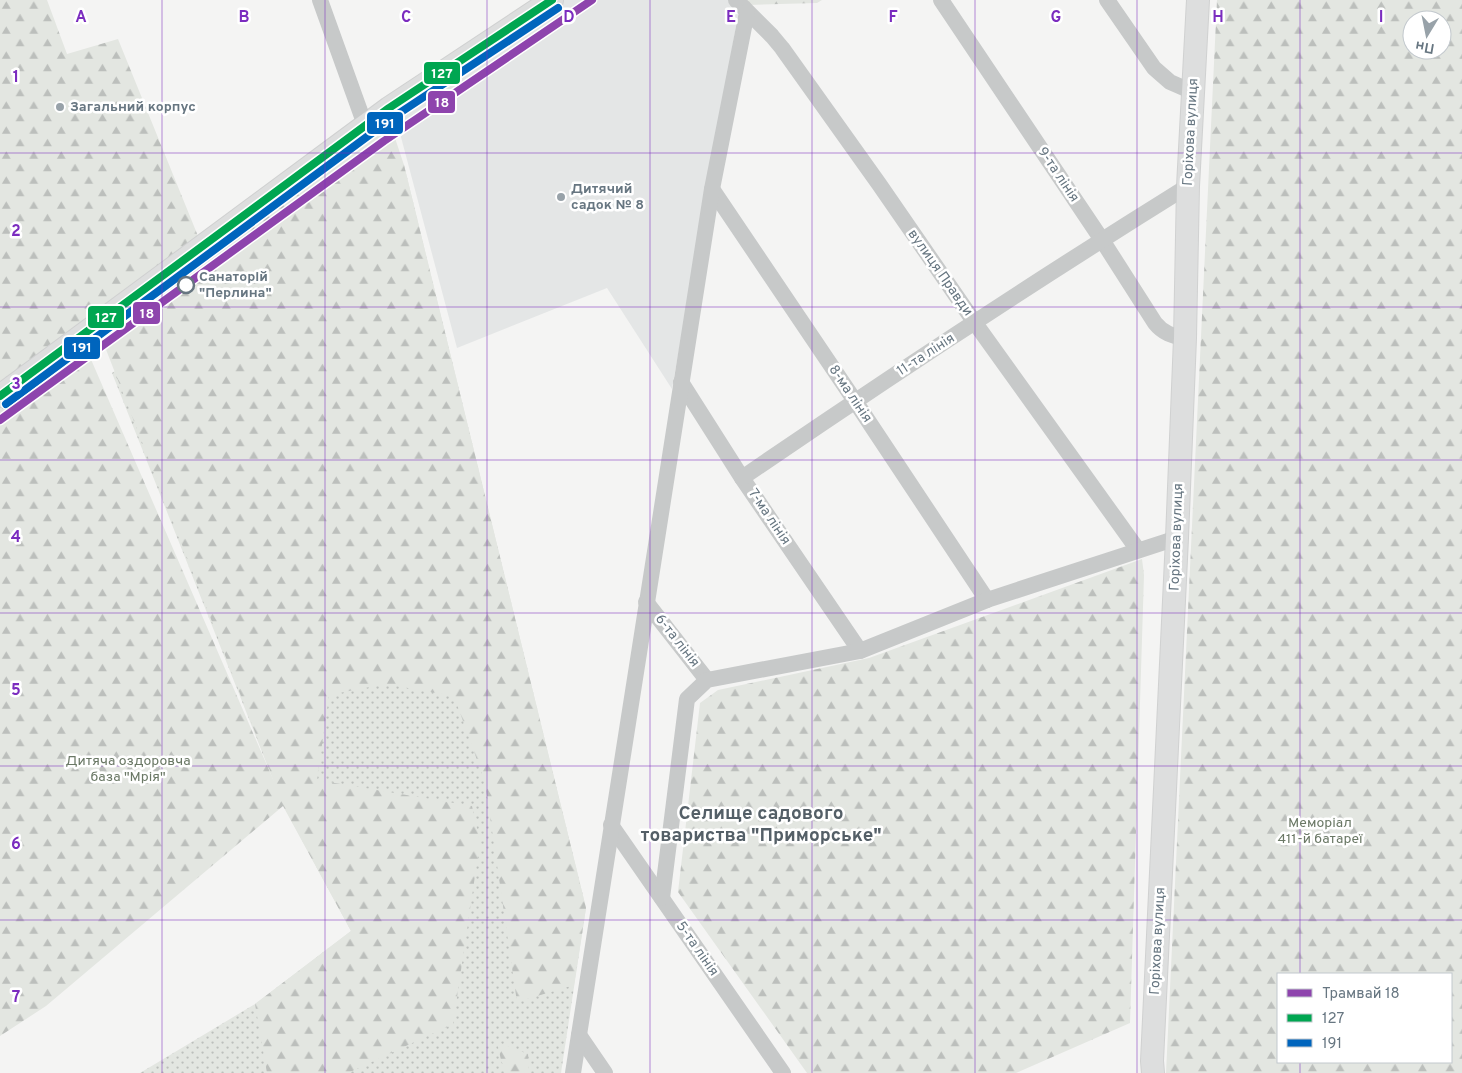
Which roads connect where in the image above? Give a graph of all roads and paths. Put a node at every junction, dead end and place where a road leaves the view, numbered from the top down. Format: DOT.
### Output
graph roads {
  1 [pos="320,0"];
  2 [pos="552,0"];
  3 [pos="941,0"];
  4 [pos="1107,0"];
  5 [pos="1198,0"];
  6 [pos="742,6"];
  7 [pos="1193,92"];
  8 [pos="365,125"];
  9 [pos="1188,186"];
  10 [pos="712,188"];
  11 [pos="1102,240"];
  12 [pos="975,323"];
  13 [pos="1185,338"];
  14 [pos="681,382"];
  15 [pos="0,396"];
  16 [pos="855,401"];
  17 [pos="742,478"];
  18 [pos="1177,538"];
  19 [pos="1138,550"];
  20 [pos="987,600"];
  21 [pos="646,602"];
  22 [pos="860,651"];
  23 [pos="707,680"];
  24 [pos="611,825"];
  25 [pos="662,898"];
  26 [pos="579,1036"];
  27 [pos="573,1073"];
  28 [pos="605,1073"];
  29 [pos="783,1073"];
  30 [pos="1153,1073"];
  1 -- 8 [label="street"];
  2 -- 8 [label="street"];
  3 -- 11 [label="street, 9-та лінія"];
  4 -- 7 [label="street"];
  5 -- 7 [label="street, Горіхова вулиця"];
  6 -- 10 [label="street"];
  6 -- 12 [label="street, вулиця Правди"];
  7 -- 9 [label="street, Горіхова вулиця"];
  8 -- 15 [label="street"];
  9 -- 11 [label="street, 11-та лінія"];
  9 -- 13 [label="street, Горіхова вулиця"];
  10 -- 14 [label="street"];
  10 -- 16 [label="street, 8-ма лінія"];
  11 -- 12 [label="street, 11-та лінія"];
  11 -- 13 [label="street, 9-та лінія"];
  12 -- 16 [label="street, 11-та лінія"];
  12 -- 19 [label="street, вулиця Правди"];
  13 -- 18 [label="street, Горіхова вулиця"];
  14 -- 17 [label="street, 7-ма лінія"];
  14 -- 21 [label="street"];
  16 -- 17 [label="street, 11-та лінія"];
  16 -- 20 [label="street, 8-ма лінія"];
  17 -- 22 [label="street, 7-ма лінія"];
  18 -- 19 [label="street"];
  18 -- 30 [label="street, Горіхова вулиця"];
  19 -- 20 [label="street"];
  20 -- 22 [label="street"];
  21 -- 23 [label="street, 6-та лінія"];
  21 -- 24 [label="street"];
  22 -- 23 [label="street"];
  23 -- 25 [label="street"];
  24 -- 25 [label="street, 5-та лінія"];
  24 -- 26 [label="street"];
  25 -- 29 [label="street, 5-та лінія"];
  26 -- 27 [label="street"];
  26 -- 28 [label="street"];
}
